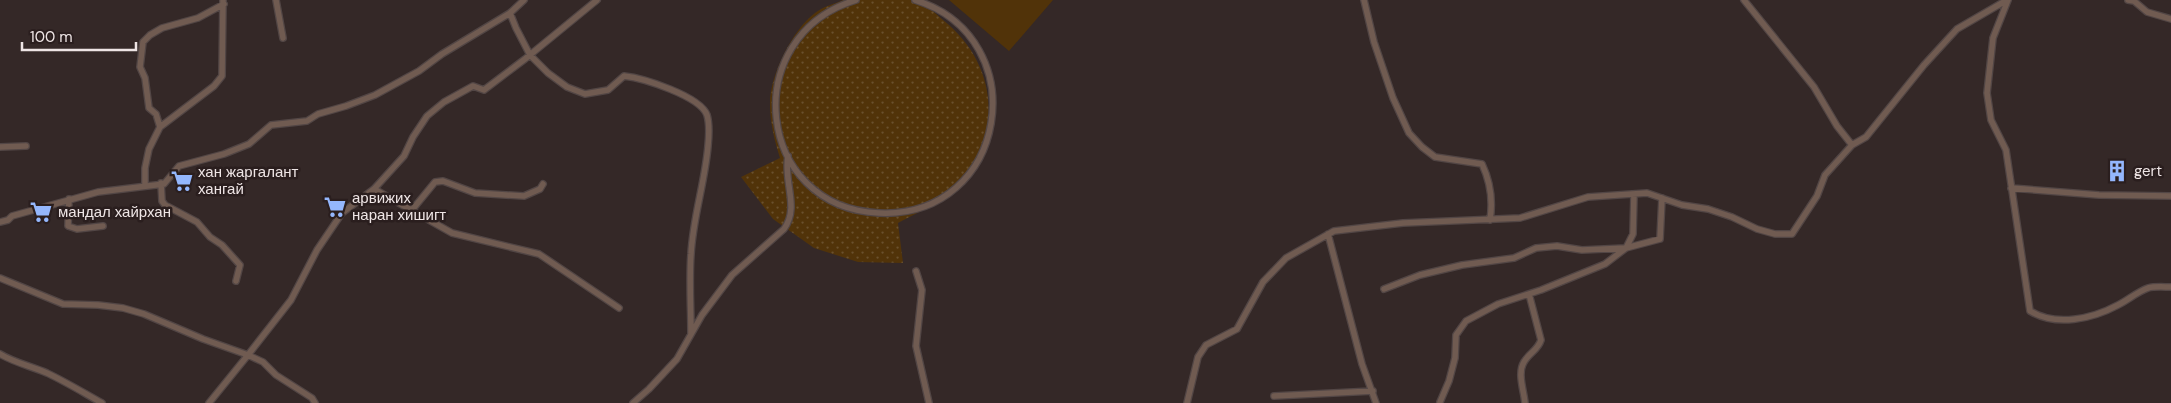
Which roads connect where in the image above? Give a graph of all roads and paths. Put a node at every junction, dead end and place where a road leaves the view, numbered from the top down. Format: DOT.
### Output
graph roads {
  1 [pos="276,0"];
  2 [pos="524,0"];
  3 [pos="597,0"];
  4 [pos="856,0"];
  5 [pos="915,0"];
  6 [pos="1364,0"];
  7 [pos="1744,0"];
  8 [pos="2007,0"];
  9 [pos="2128,0"];
  10 [pos="224,2"];
  11 [pos="510,13"];
  12 [pos="2171,19"];
  13 [pos="283,38"];
  14 [pos="530,55"];
  15 [pos="160,127"];
  16 [pos="1852,145"];
  17 [pos="26,146"];
  18 [pos="0,148"];
  19 [pos="788,156"];
  20 [pos="161,184"];
  21 [pos="543,184"];
  22 [pos="145,186"];
  23 [pos="2011,188"];
  24 [pos="374,189"];
  25 [pos="1634,194"];
  26 [pos="2171,196"];
  27 [pos="1662,198"];
  28 [pos="68,200"];
  29 [pos="412,210"];
  30 [pos="1490,220"];
  31 [pos="0,222"];
  32 [pos="103,226"];
  33 [pos="1328,234"];
  34 [pos="1626,248"];
  35 [pos="916,271"];
  36 [pos="0,278"];
  37 [pos="236,281"];
  38 [pos="2171,286"];
  39 [pos="1384,289"];
  40 [pos="1529,294"];
  41 [pos="619,308"];
  42 [pos="691,334"];
  43 [pos="0,354"];
  44 [pos="248,355"];
  45 [pos="1373,391"];
  46 [pos="1274,396"];
  47 [pos="102,403"];
  48 [pos="210,403"];
  49 [pos="315,403"];
  50 [pos="633,403"];
  51 [pos="929,403"];
  52 [pos="1187,403"];
  53 [pos="1376,403"];
  54 [pos="1439,403"];
  55 [pos="1444,403"];
  56 [pos="1525,403"];
  1 -- 13 [label="street"];
  2 -- 11 [label="street"];
  3 -- 14 [label="street"];
  4 -- 19 [label="street"];
  5 -- 19 [label="street"];
  6 -- 30 [label="street"];
  7 -- 16 [label="street"];
  8 -- 16 [label="street"];
  8 -- 23 [label="street"];
  9 -- 12 [label="street"];
  10 -- 15 [label="street"];
  10 -- 15 [label="street"];
  11 -- 14 [label="street"];
  11 -- 20 [label="street"];
  14 -- 24 [label="street"];
  14 -- 42 [label="street"];
  15 -- 22 [label="street"];
  16 -- 27 [label="street"];
  17 -- 18 [label="street"];
  19 -- 42 [label="street"];
  20 -- 22 [label="street"];
  20 -- 37 [label="street"];
  21 -- 29 [label="street"];
  22 -- 28 [label="street"];
  23 -- 26 [label="street"];
  23 -- 38 [label="street"];
  24 -- 29 [label="street"];
  24 -- 44 [label="street"];
  25 -- 27 [label="street"];
  25 -- 30 [label="street"];
  25 -- 34 [label="street"];
  27 -- 34 [label="street"];
  28 -- 31 [label="street"];
  28 -- 32 [label="street"];
  29 -- 41 [label="street"];
  30 -- 33 [label="street"];
  33 -- 45 [label="street"];
  33 -- 52 [label="street"];
  34 -- 39 [label="street"];
  34 -- 40 [label="street"];
  35 -- 51 [label="street"];
  36 -- 44 [label="street"];
  40 -- 54 [label="street"];
  40 -- 56 [label="street"];
  42 -- 50 [label="street"];
  43 -- 47 [label="street"];
  44 -- 48 [label="street"];
  44 -- 49 [label="street"];
  45 -- 46 [label="street"];
  45 -- 53 [label="street"];
  54 -- 55 [label="street"];
}
